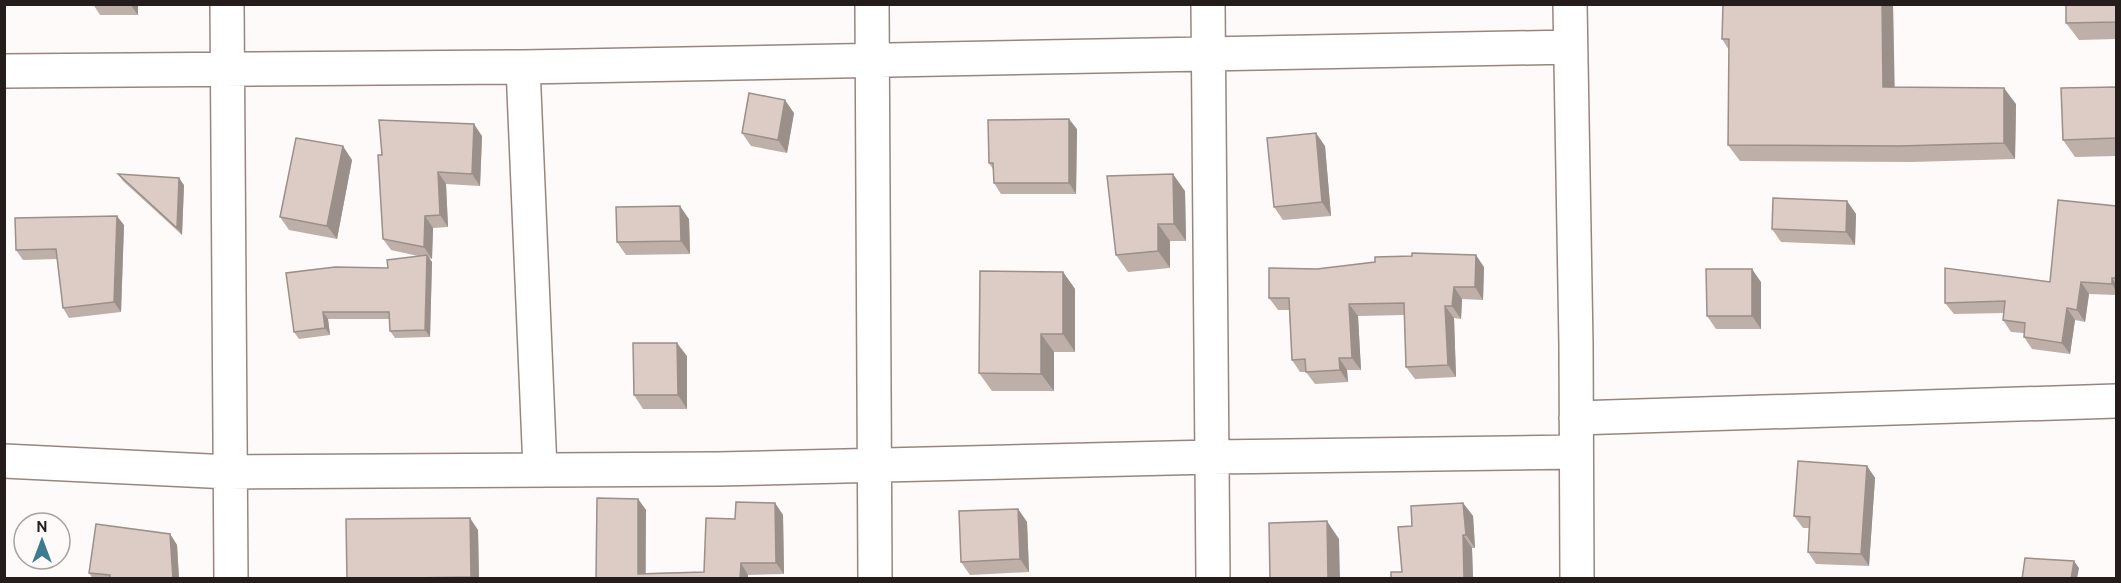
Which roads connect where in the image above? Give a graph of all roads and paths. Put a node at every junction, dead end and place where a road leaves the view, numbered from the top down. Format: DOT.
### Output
graph roads {
  1 [pos="227,4"];
  2 [pos="872,4"];
  3 [pos="1208,4"];
  4 [pos="1570,4"];
  5 [pos="1570,47"];
  6 [pos="1208,52"];
  7 [pos="872,60"];
  8 [pos="523,67"];
  9 [pos="227,70"];
  10 [pos="4,71"];
  11 [pos="2116,400"];
  12 [pos="1576,418"];
  13 [pos="1576,452"];
  14 [pos="1212,457"];
  15 [pos="4,461"];
  16 [pos="874,465"];
  17 [pos="540,469"];
  18 [pos="229,472"];
  19 [pos="231,579"];
  20 [pos="875,579"];
  21 [pos="1213,579"];
  22 [pos="1577,579"];
  1 -- 9 [label="street"];
  2 -- 7 [label="street"];
  3 -- 6 [label="street"];
  4 -- 5 [label="street"];
  5 -- 6 [label="street"];
  5 -- 12 [label="street"];
  6 -- 7 [label="street"];
  6 -- 14 [label="street"];
  7 -- 8 [label="street"];
  7 -- 16 [label="street"];
  8 -- 9 [label="street"];
  8 -- 17 [label="street"];
  9 -- 10 [label="street"];
  9 -- 18 [label="street"];
  11 -- 12 [label="street"];
  12 -- 13 [label="street"];
  13 -- 14 [label="street"];
  13 -- 22 [label="street"];
  14 -- 16 [label="street"];
  14 -- 21 [label="street"];
  15 -- 18 [label="street"];
  16 -- 17 [label="street"];
  16 -- 20 [label="street"];
  17 -- 18 [label="street"];
  18 -- 19 [label="street"];
}
